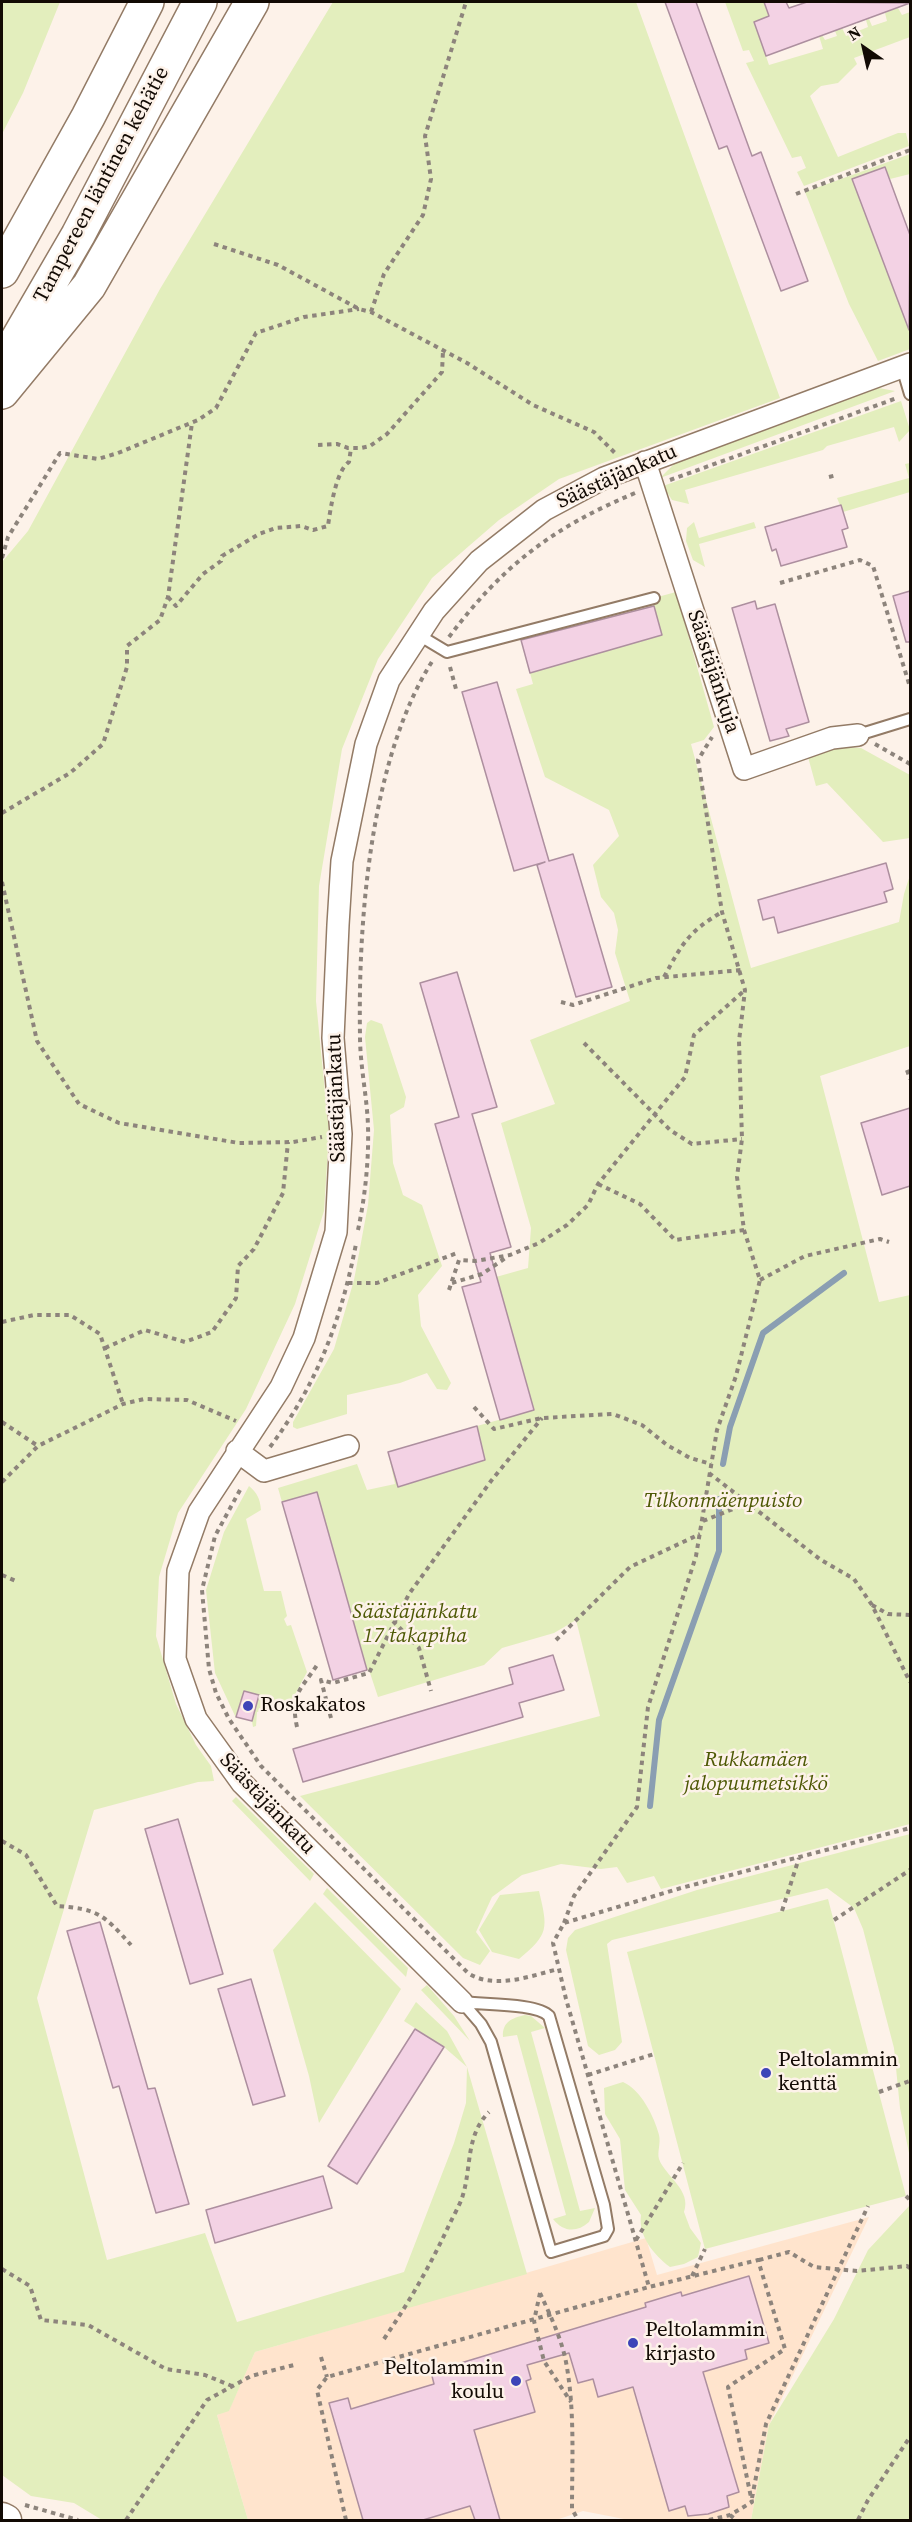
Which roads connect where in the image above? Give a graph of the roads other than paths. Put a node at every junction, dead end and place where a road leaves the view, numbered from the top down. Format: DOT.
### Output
graph roads {
  1 [pos="131,2"];
  2 [pos="147,2"];
  3 [pos="200,2"];
  4 [pos="252,2"];
  5 [pos="88,117"];
  6 [pos="2,271"];
  7 [pos="906,366"];
  8 [pos="2,368"];
  9 [pos="2,392"];
  10 [pos="910,393"];
  11 [pos="636,465"];
  12 [pos="654,598"];
  13 [pos="417,634"];
  14 [pos="443,651"];
  15 [pos="449,664"];
  16 [pos="910,719"];
  17 [pos="858,735"];
  18 [pos="348,1446"];
  19 [pos="237,1451"];
  20 [pos="462,2002"];
  1 -- 5 [label="highway"];
  2 -- 5 [label="highway"];
  3 -- 8 [label="highway, Tampereen läntinen kehätie"];
  4 -- 9 [label="highway"];
  5 -- 6 [label="highway"];
  7 -- 10 [label="lane"];
  7 -- 11 [label="street, Säästäjänkatu"];
  11 -- 13 [label="street, Säästäjänkatu"];
  11 -- 17 [label="street, Säästäjänkuja"];
  12 -- 14 [label="lane"];
  13 -- 14 [label="lane"];
  13 -- 19 [label="street, Säästäjänkatu"];
  14 -- 15 [label="lane"];
  16 -- 17 [label="lane"];
  18 -- 19 [label="street"];
  19 -- 20 [label="street, Säästäjänkatu"];
  20 -- 20 [label="lane"];
}
